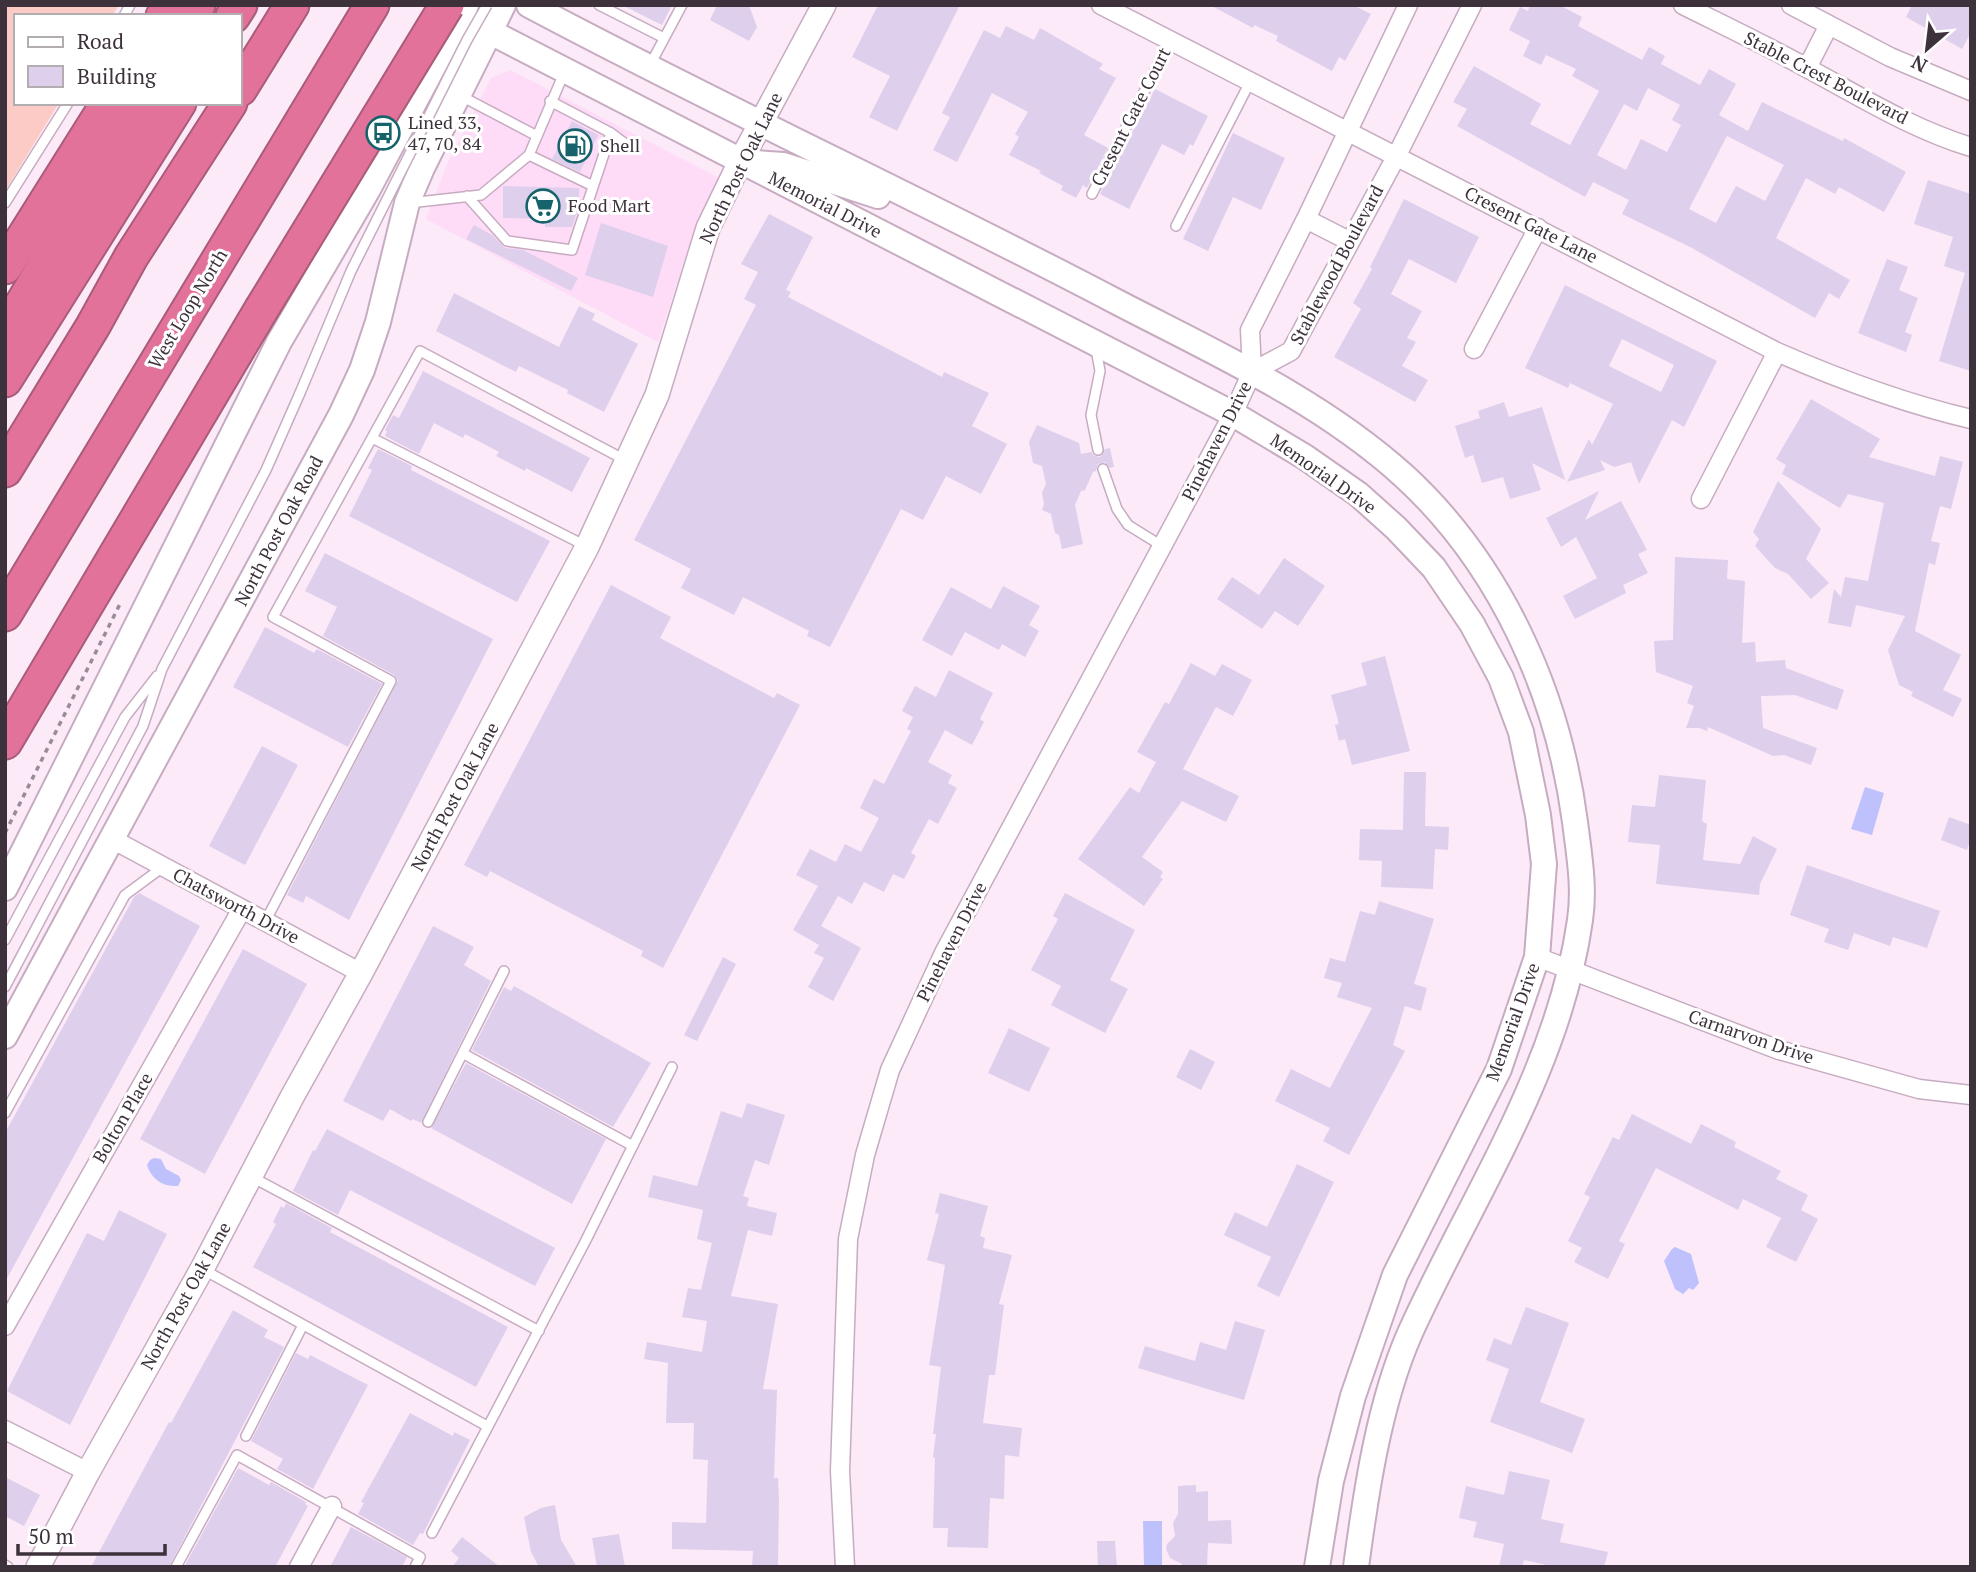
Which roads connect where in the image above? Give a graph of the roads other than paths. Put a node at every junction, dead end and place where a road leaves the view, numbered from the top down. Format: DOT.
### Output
graph roads {
  1 [pos="292,5"];
  2 [pos="372,5"];
  3 [pos="438,5"];
  4 [pos="487,5"];
  5 [pos="503,5"];
  6 [pos="529,5"];
  7 [pos="598,5"];
  8 [pos="682,5"];
  9 [pos="824,5"];
  10 [pos="1101,5"];
  11 [pos="1408,5"];
  12 [pos="1472,5"];
  13 [pos="1684,5"];
  14 [pos="1791,5"];
  15 [pos="458,9"];
  16 [pos="556,12"];
  17 [pos="1829,25"];
  18 [pos="489,32"];
  19 [pos="664,38"];
  20 [pos="1170,41"];
  21 [pos="649,67"];
  22 [pos="1807,68"];
  23 [pos="564,71"];
  24 [pos="1250,82"];
  25 [pos="242,86"];
  26 [pos="1971,91"];
  27 [pos="458,94"];
  28 [pos="551,101"];
  29 [pos="67,105"];
  30 [pos="107,105"];
  31 [pos="140,105"];
  32 [pos="177,105"];
  33 [pos="229,105"];
  34 [pos="761,124"];
  35 [pos="1346,131"];
  36 [pos="611,133"];
  37 [pos="537,136"];
  38 [pos="627,145"];
  39 [pos="1971,146"];
  40 [pos="529,155"];
  41 [pos="1396,157"];
  42 [pos="740,162"];
  43 [pos="593,186"];
  44 [pos="1092,194"];
  45 [pos="467,196"];
  46 [pos="5,203"];
  47 [pos="407,203"];
  48 [pos="1306,219"];
  49 [pos="961,223"];
  50 [pos="1176,226"];
  51 [pos="1538,228"];
  52 [pos="1349,241"];
  53 [pos="5,267"];
  54 [pos="5,333"];
  55 [pos="1094,342"];
  56 [pos="1474,349"];
  57 [pos="1777,352"];
  58 [pos="1252,372"];
  59 [pos="5,380"];
  60 [pos="1233,414"];
  61 [pos="1971,419"];
  62 [pos="372,438"];
  63 [pos="1098,450"];
  64 [pos="629,462"];
  65 [pos="5,470"];
  66 [pos="1104,470"];
  67 [pos="1702,499"];
  68 [pos="1162,546"];
  69 [pos="587,547"];
  70 [pos="5,614"];
  71 [pos="162,669"];
  72 [pos="5,742"];
  73 [pos="112,839"];
  74 [pos="163,867"];
  75 [pos="5,888"];
  76 [pos="242,909"];
  77 [pos="265,922"];
  78 [pos="5,940"];
  79 [pos="1537,957"];
  80 [pos="1570,970"];
  81 [pos="505,971"];
  82 [pos="361,973"];
  83 [pos="5,987"];
  84 [pos="5,1036"];
  85 [pos="464,1054"];
  86 [pos="672,1067"];
  87 [pos="1971,1095"];
  88 [pos="5,1114"];
  89 [pos="428,1122"];
  90 [pos="633,1146"];
  91 [pos="252,1177"];
  92 [pos="202,1269"];
  93 [pos="303,1325"];
  94 [pos="5,1326"];
  95 [pos="539,1331"];
  96 [pos="1353,1395"];
  97 [pos="1386,1404"];
  98 [pos="487,1426"];
  99 [pos="5,1430"];
  100 [pos="246,1436"];
  101 [pos="88,1472"];
  102 [pos="332,1506"];
  103 [pos="432,1533"];
  104 [pos="38,1567"];
  105 [pos="176,1567"];
  106 [pos="299,1567"];
  107 [pos="415,1567"];
  108 [pos="845,1567"];
  109 [pos="1317,1567"];
  110 [pos="1356,1567"];
  1 -- 25 [label="highway"];
  2 -- 70 [label="highway, West Loop North"];
  3 -- 15 [label="main road, Memorial Drive"];
  4 -- 71 [label="lane, bridge"];
  5 -- 18 [label="main road, North Post Oak Road"];
  6 -- 16 [label="main road, Memorial Drive"];
  7 -- 19 [label="lane"];
  8 -- 19 [label="lane"];
  9 -- 34 [label="street, North Post Oak Lane"];
  10 -- 20 [label="street, Cresent Gate Lane"];
  11 -- 35 [label="street"];
  12 -- 41 [label="street, Stablewood Boulevard"];
  13 -- 22 [label="street, Stable Crest Boulevard"];
  14 -- 17 [label="street"];
  15 -- 18 [label="main road, Memorial Drive"];
  15 -- 72 [label="highway, bridge"];
  15 -- 75 [label="main road"];
  16 -- 21 [label="main road, Memorial Drive"];
  17 -- 22 [label="street"];
  17 -- 26 [label="street"];
  18 -- 23 [label="main road, Memorial Drive"];
  18 -- 27 [label="main road, North Post Oak Road"];
  19 -- 21 [label="lane"];
  20 -- 24 [label="street, Cresent Gate Lane"];
  20 -- 44 [label="lane, Cresent Gate Court"];
  21 -- 34 [label="main road, Memorial Drive"];
  22 -- 39 [label="street, Stable Crest Boulevard"];
  23 -- 28 [label="lane"];
  23 -- 42 [label="main road, Memorial Drive"];
  24 -- 35 [label="street, Cresent Gate Lane"];
  24 -- 50 [label="lane"];
  27 -- 37 [label="lane"];
  27 -- 47 [label="main road, North Post Oak Road"];
  28 -- 36 [label="lane"];
  28 -- 37 [label="lane"];
  29 -- 46 [label="lane"];
  30 -- 53 [label="highway"];
  31 -- 54 [label="highway"];
  32 -- 59 [label="highway"];
  33 -- 65 [label="highway"];
  34 -- 42 [label="street, North Post Oak Lane"];
  34 -- 49 [label="main road, Memorial Drive"];
  35 -- 41 [label="street, Cresent Gate Lane"];
  35 -- 48 [label="street"];
  36 -- 38 [label="lane"];
  36 -- 43 [label="lane"];
  37 -- 40 [label="lane"];
  40 -- 43 [label="lane"];
  40 -- 45 [label="lane"];
  41 -- 51 [label="street, Cresent Gate Lane"];
  41 -- 52 [label="street, Stablewood Boulevard"];
  42 -- 49 [label="main road"];
  42 -- 55 [label="main road, Memorial Drive"];
  42 -- 64 [label="street, North Post Oak Lane"];
  43 -- 45 [label="lane"];
  45 -- 47 [label="lane"];
  47 -- 73 [label="main road, North Post Oak Road"];
  48 -- 52 [label="street"];
  48 -- 58 [label="street"];
  49 -- 58 [label="main road, Memorial Drive"];
  51 -- 56 [label="street"];
  51 -- 57 [label="street, Cresent Gate Lane"];
  52 -- 58 [label="street, Stablewood Boulevard"];
  55 -- 60 [label="main road, Memorial Drive"];
  55 -- 63 [label="lane"];
  57 -- 61 [label="street, Cresent Gate Lane"];
  57 -- 67 [label="street"];
  58 -- 60 [label="street, Pinehaven Drive"];
  58 -- 80 [label="main road, Memorial Drive"];
  60 -- 68 [label="street, Pinehaven Drive"];
  60 -- 79 [label="main road, Memorial Drive"];
  62 -- 64 [label="lane"];
  62 -- 69 [label="lane"];
  62 -- 77 [label="lane"];
  64 -- 69 [label="street, North Post Oak Lane"];
  66 -- 68 [label="lane"];
  68 -- 108 [label="street, Pinehaven Drive"];
  69 -- 82 [label="street, North Post Oak Lane"];
  71 -- 78 [label="lane"];
  71 -- 83 [label="lane"];
  73 -- 74 [label="street, Chatsworth Drive"];
  73 -- 84 [label="main road, North Post Oak Road"];
  74 -- 76 [label="street, Chatsworth Drive"];
  74 -- 88 [label="lane"];
  76 -- 77 [label="street, Chatsworth Drive"];
  76 -- 94 [label="street, Bolton Place"];
  77 -- 82 [label="street, Chatsworth Drive"];
  79 -- 80 [label="street, Carnarvon Drive"];
  79 -- 96 [label="main road, Memorial Drive"];
  80 -- 87 [label="street, Carnarvon Drive"];
  80 -- 97 [label="main road, Memorial Drive"];
  81 -- 85 [label="lane"];
  82 -- 91 [label="street, North Post Oak Lane"];
  85 -- 89 [label="lane"];
  85 -- 90 [label="lane"];
  86 -- 90 [label="lane"];
  90 -- 95 [label="lane"];
  91 -- 92 [label="street, North Post Oak Lane"];
  91 -- 95 [label="lane"];
  92 -- 93 [label="lane"];
  92 -- 101 [label="street, North Post Oak Lane"];
  93 -- 98 [label="lane"];
  93 -- 100 [label="lane"];
  95 -- 98 [label="lane"];
  96 -- 97 [label="main road"];
  96 -- 109 [label="main road, Memorial Drive"];
  97 -- 110 [label="main road, Memorial Drive"];
  98 -- 103 [label="lane"];
  99 -- 101 [label="street"];
  101 -- 104 [label="street, North Post Oak Lane"];
  102 -- 105 [label="lane"];
  102 -- 106 [label="street"];
  102 -- 107 [label="lane"];
}
